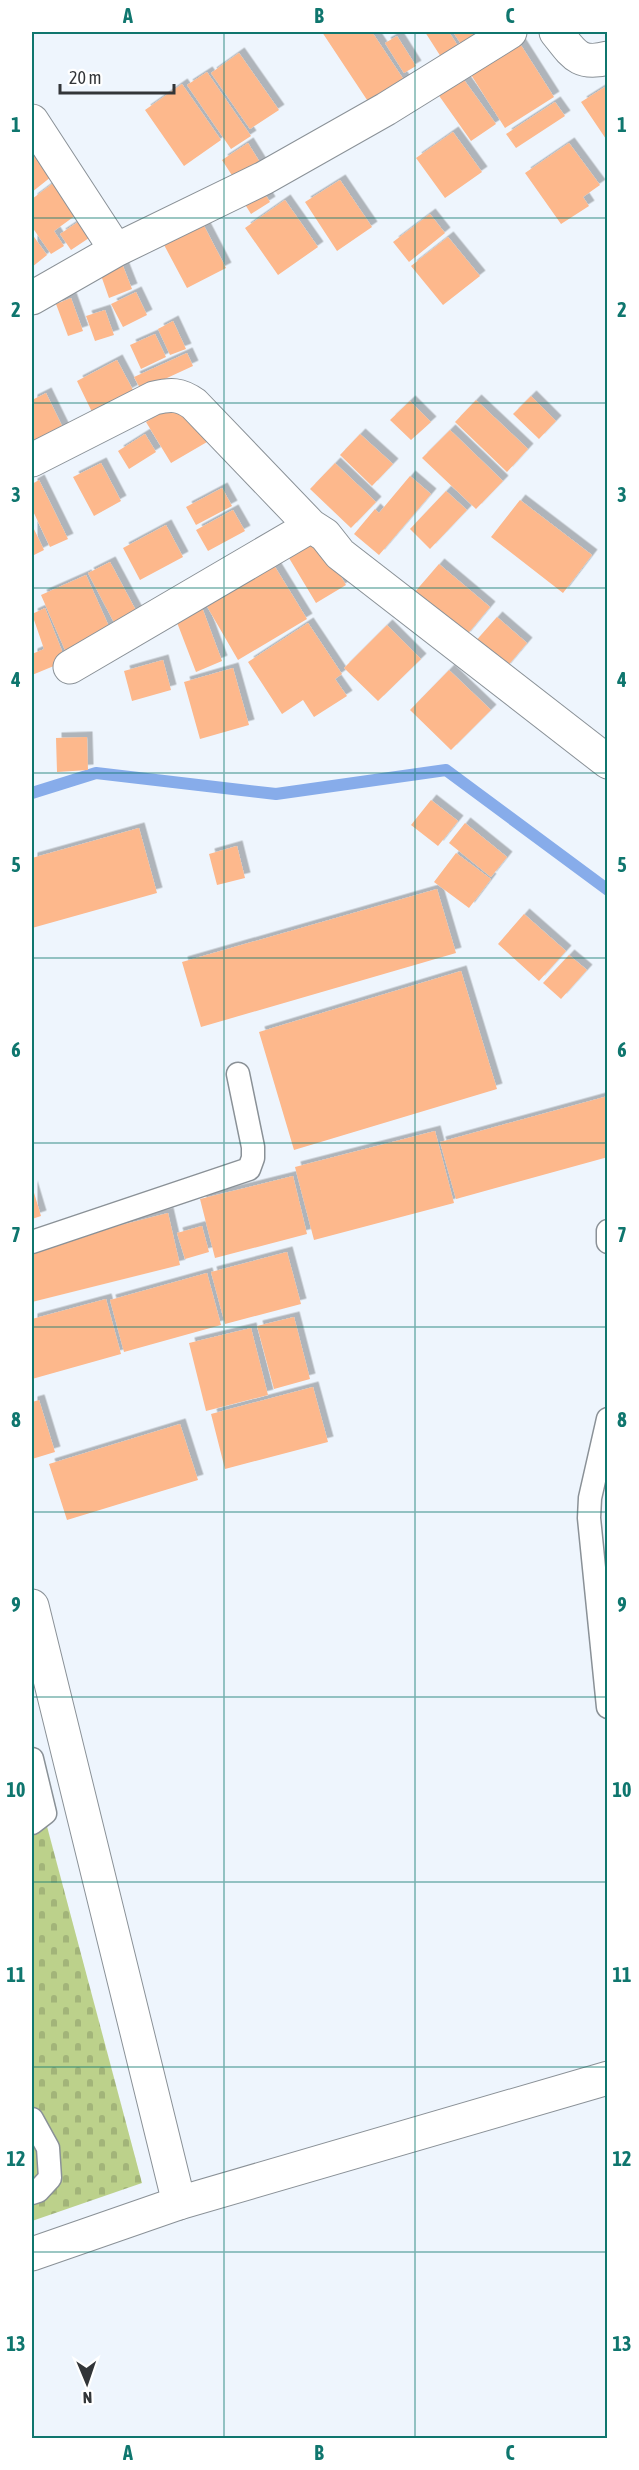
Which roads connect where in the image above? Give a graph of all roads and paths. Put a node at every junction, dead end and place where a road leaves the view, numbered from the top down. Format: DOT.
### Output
graph roads {
  1 [pos="510,32"];
  2 [pos="556,32"];
  3 [pos="608,58"];
  4 [pos="32,121"];
  5 [pos="116,250"];
  6 [pos="32,298"];
  7 [pos="32,460"];
  8 [pos="311,526"];
  9 [pos="70,667"];
  10 [pos="608,762"];
  11 [pos="238,1074"];
  12 [pos="608,1231"];
  13 [pos="32,1242"];
  14 [pos="608,1242"];
  15 [pos="608,1419"];
  16 [pos="32,1606"];
  17 [pos="608,1707"];
  18 [pos="32,1758"];
  19 [pos="32,1823"];
  20 [pos="608,2078"];
  21 [pos="32,2119"];
  22 [pos="32,2193"];
  23 [pos="179,2203"];
  24 [pos="32,2254"];
  1 -- 5 [label="street"];
  2 -- 3 [label="street"];
  4 -- 5 [label="street"];
  5 -- 6 [label="street"];
  7 -- 8 [label="street"];
  8 -- 9 [label="street"];
  8 -- 10 [label="street"];
  11 -- 13 [label="lane"];
  12 -- 14 [label="lane"];
  15 -- 17 [label="lane"];
  16 -- 23 [label="street"];
  18 -- 19 [label="lane"];
  20 -- 23 [label="street"];
  21 -- 22 [label="lane"];
  23 -- 24 [label="street"];
}
